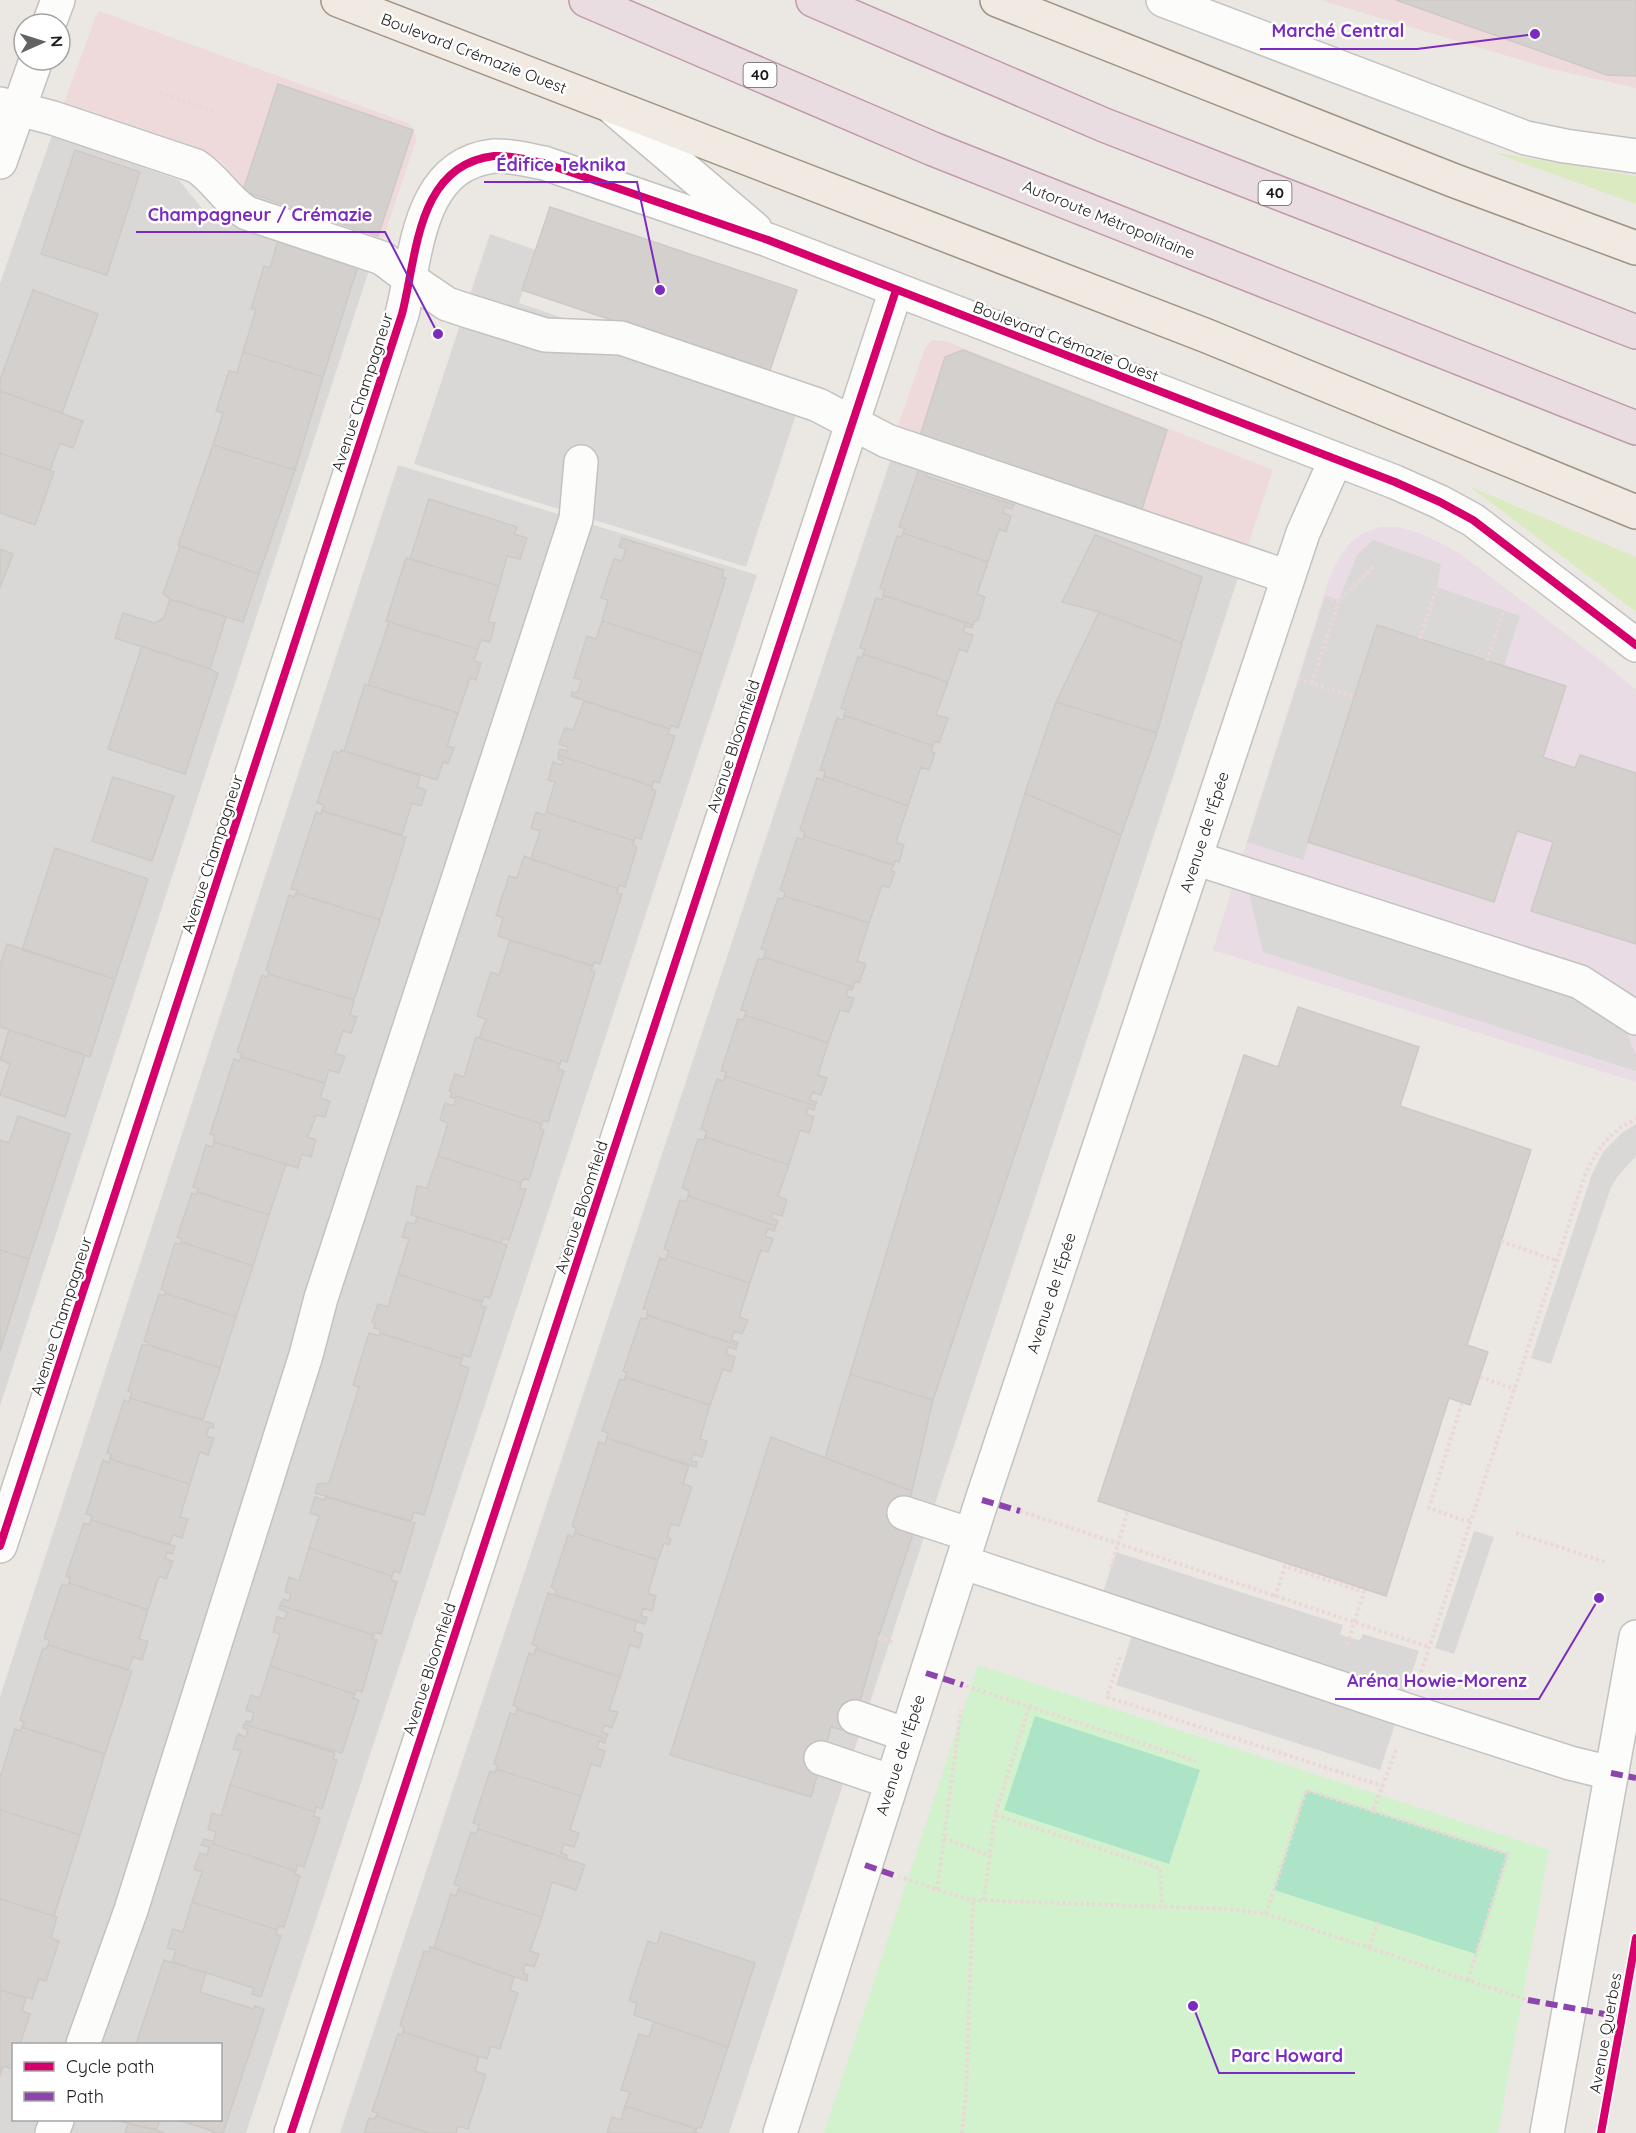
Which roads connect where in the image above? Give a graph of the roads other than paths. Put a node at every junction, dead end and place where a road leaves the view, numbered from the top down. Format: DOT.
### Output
graph roads {
  1 [pos="338,0"];
  2 [pos="586,0"];
  3 [pos="813,0"];
  4 [pos="998,0"];
  5 [pos="1163,0"];
  6 [pos="29,72"];
  7 [pos="9,106"];
  8 [pos="610,106"];
  9 [pos="1636,156"];
  10 [pos="0,162"];
  11 [pos="450,175"];
  12 [pos="768,240"];
  13 [pos="1636,248"];
  14 [pos="410,279"];
  15 [pos="896,290"];
  16 [pos="1636,332"];
  17 [pos="852,424"];
  18 [pos="1636,428"];
  19 [pos="1336,459"];
  20 [pos="580,462"];
  21 [pos="1636,512"];
  22 [pos="1288,578"];
  23 [pos="1636,645"];
  24 [pos="1195,858"];
  25 [pos="1636,1018"];
  26 [pos="904,1513"];
  27 [pos="0,1546"];
  28 [pos="966,1549"];
  29 [pos="1636,1637"];
  30 [pos="855,1717"];
  31 [pos="907,1735"];
  32 [pos="821,1758"];
  33 [pos="1611,1773"];
  34 [pos="892,1782"];
  35 [pos="83,2043"];
  36 [pos="291,2133"];
  37 [pos="780,2133"];
  38 [pos="1547,2133"];
  1 -- 8 [label="main road, Boulevard Crémazie Ouest"];
  2 -- 18 [label="highway, Autoroute Métropolitaine / 40"];
  3 -- 16 [label="highway, 40"];
  4 -- 13 [label="main road"];
  5 -- 9 [label="street"];
  6 -- 7 [label="street"];
  7 -- 10 [label="street"];
  7 -- 14 [label="street"];
  8 -- 12 [label="street, Boulevard Crémazie Ouest"];
  8 -- 21 [label="main road, Boulevard Crémazie Ouest"];
  11 -- 12 [label="street, Boulevard Crémazie Ouest"];
  11 -- 14 [label="street, Avenue Champagneur"];
  12 -- 15 [label="street, Boulevard Crémazie Ouest"];
  14 -- 17 [label="street"];
  14 -- 27 [label="street, Avenue Champagneur"];
  15 -- 17 [label="street, Avenue Bloomfield"];
  15 -- 19 [label="street, Boulevard Crémazie Ouest"];
  17 -- 22 [label="street"];
  17 -- 36 [label="street, Avenue Bloomfield"];
  19 -- 22 [label="street, Avenue de l'Épée"];
  19 -- 23 [label="street, Boulevard Crémazie Ouest"];
  20 -- 35 [label="street"];
  22 -- 24 [label="street, Avenue de l'Épée"];
  24 -- 25 [label="street"];
  24 -- 28 [label="street, Avenue de l'Épée"];
  26 -- 28 [label="street"];
  28 -- 31 [label="street, Avenue de l'Épée"];
  28 -- 33 [label="street"];
  29 -- 33 [label="street"];
  30 -- 31 [label="street"];
  31 -- 34 [label="street, Avenue de l'Épée"];
  32 -- 34 [label="street"];
  33 -- 38 [label="street"];
  34 -- 37 [label="street, Avenue de l'Épée"];
}
